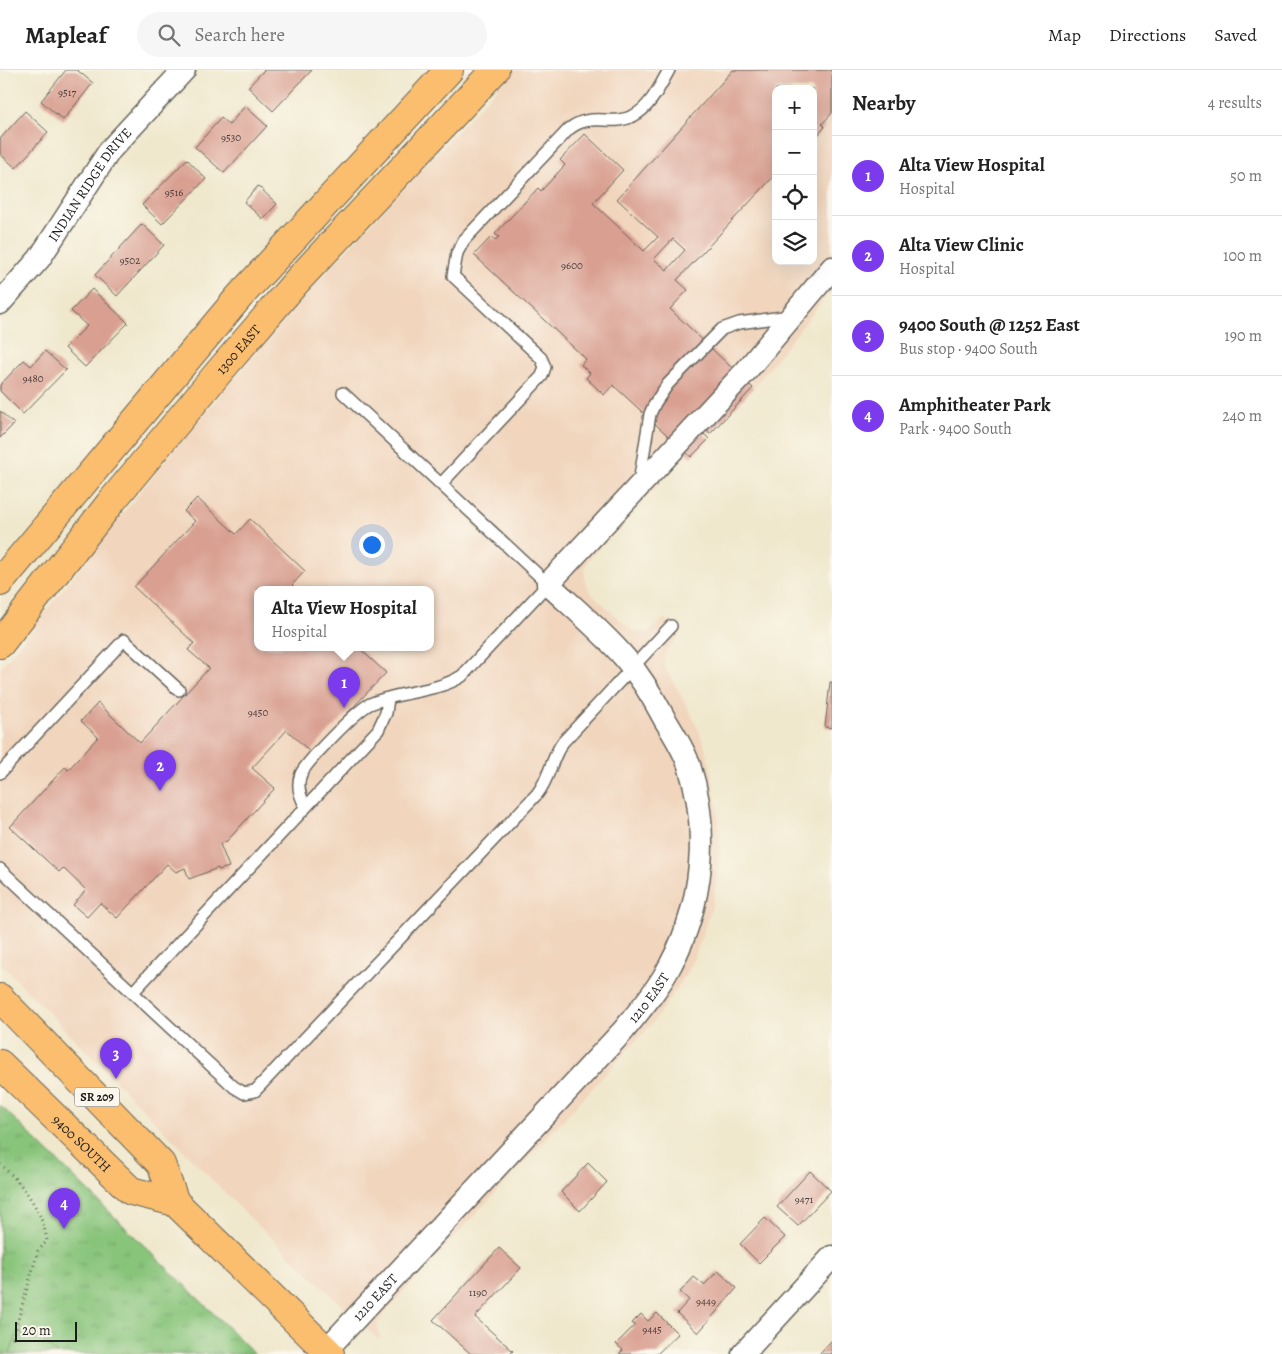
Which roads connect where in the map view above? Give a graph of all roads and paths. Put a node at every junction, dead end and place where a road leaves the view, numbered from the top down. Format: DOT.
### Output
graph roads {
  1 [pos="184,70"];
  2 [pos="448,70"];
  3 [pos="495,70"];
  4 [pos="670,70"];
  5 [pos="832,268"];
  6 [pos="0,303"];
  7 [pos="792,316"];
  8 [pos="343,393"];
  9 [pos="441,484"];
  10 [pos="638,488"];
  11 [pos="0,582"];
  12 [pos="548,584"];
  13 [pos="671,626"];
  14 [pos="0,644"];
  15 [pos="632,668"];
  16 [pos="179,690"];
  17 [pos="388,698"];
  18 [pos="0,773"];
  19 [pos="306,807"];
  20 [pos="0,868"];
  21 [pos="133,992"];
  22 [pos="0,998"];
  23 [pos="0,1064"];
  24 [pos="0,1164"];
  25 [pos="175,1202"];
  26 [pos="832,1257"];
  27 [pos="16,1337"];
  28 [pos="328,1352"];
  29 [pos="743,1354"];
  1 -- 6 [label="street, INDIAN RIDGE DRIVE"];
  2 -- 11 [label="main road"];
  3 -- 14 [label="main road, 1300 EAST"];
  4 -- 9 [label="lane"];
  5 -- 7 [label="street"];
  7 -- 10 [label="street"];
  7 -- 10 [label="lane"];
  8 -- 9 [label="lane"];
  9 -- 12 [label="lane"];
  10 -- 12 [label="street"];
  12 -- 15 [label="street, 1210 EAST"];
  12 -- 17 [label="lane"];
  13 -- 15 [label="lane"];
  15 -- 21 [label="lane"];
  15 -- 28 [label="street, 1210 EAST"];
  16 -- 18 [label="lane"];
  17 -- 19 [label="lane"];
  17 -- 19 [label="lane"];
  19 -- 21 [label="lane"];
  20 -- 21 [label="lane"];
  22 -- 25 [label="main road, SR 209"];
  23 -- 25 [label="main road, 9400 SOUTH"];
  24 -- 27 [label="path"];
  25 -- 28 [label="main road, SR 209"];
  26 -- 29 [label="street"];
}
